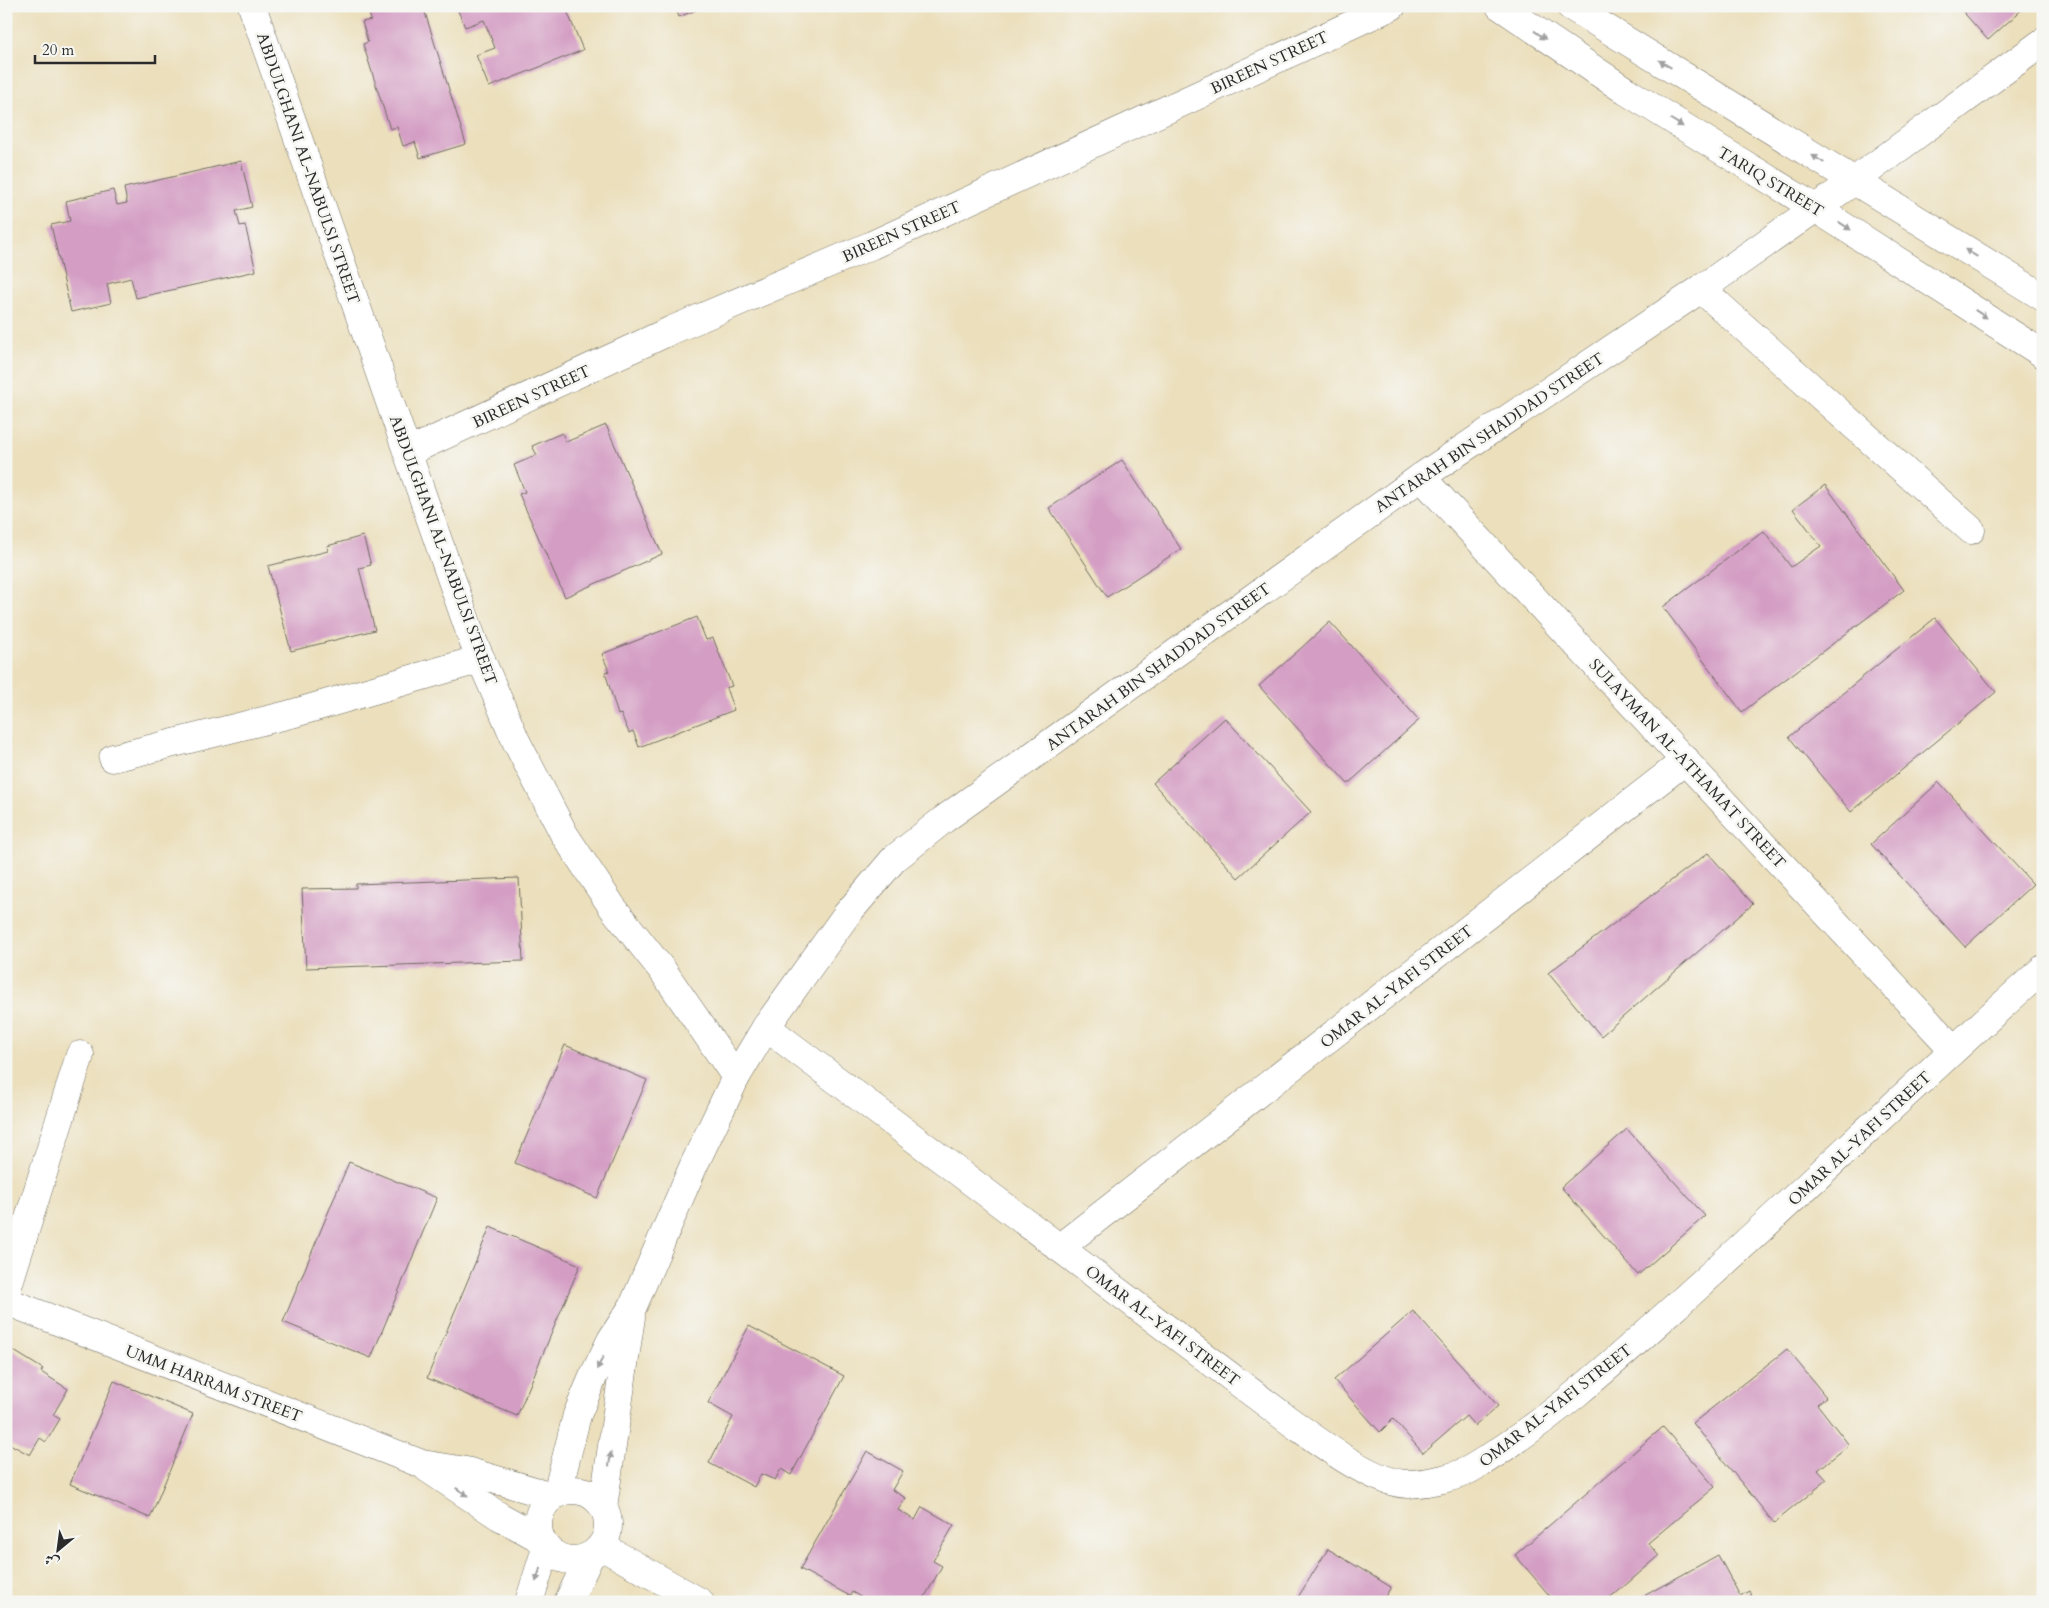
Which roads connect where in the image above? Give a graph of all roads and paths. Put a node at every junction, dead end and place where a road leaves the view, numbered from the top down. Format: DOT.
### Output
graph roads {
  1 [pos="252,6"];
  2 [pos="1392,6"];
  3 [pos="1500,6"];
  4 [pos="1570,6"];
  5 [pos="2043,42"];
  6 [pos="1854,181"];
  7 [pos="1815,208"];
  8 [pos="1700,289"];
  9 [pos="2043,296"];
  10 [pos="2043,354"];
  11 [pos="408,452"];
  12 [pos="1421,477"];
  13 [pos="1970,530"];
  14 [pos="481,659"];
  15 [pos="113,758"];
  16 [pos="1686,760"];
  17 [pos="2043,969"];
  18 [pos="766,1027"];
  19 [pos="1953,1049"];
  20 [pos="80,1055"];
  21 [pos="736,1077"];
  22 [pos="1059,1248"];
  23 [pos="6,1292"];
  24 [pos="6,1301"];
  25 [pos="633,1306"];
  26 [pos="422,1464"];
  27 [pos="554,1495"];
  28 [pos="604,1507"];
  29 [pos="544,1543"];
  30 [pos="595,1551"];
  31 [pos="529,1602"];
  32 [pos="568,1602"];
  33 [pos="700,1602"];
  1 -- 11 [label="street, ABDULGHANI AL-NABULSI STREET"];
  2 -- 11 [label="street, BIREEN STREET"];
  3 -- 7 [label="street, TARIQ STREET, one-way"];
  6 -- 4 [label="street, one-way"];
  5 -- 6 [label="street, ANTARAH BIN SHADDAD STREET"];
  6 -- 7 [label="street, ANTARAH BIN SHADDAD STREET"];
  9 -- 6 [label="street, one-way"];
  7 -- 8 [label="street, ANTARAH BIN SHADDAD STREET"];
  7 -- 10 [label="street, TARIQ STREET, one-way"];
  8 -- 12 [label="street, ANTARAH BIN SHADDAD STREET"];
  8 -- 13 [label="street"];
  11 -- 14 [label="street, ABDULGHANI AL-NABULSI STREET"];
  12 -- 16 [label="street, SULAYMAN AL-ATHAMAT STREET"];
  12 -- 18 [label="street, ANTARAH BIN SHADDAD STREET"];
  14 -- 15 [label="street"];
  14 -- 21 [label="street, ABDULGHANI AL-NABULSI STREET"];
  16 -- 19 [label="street, SULAYMAN AL-ATHAMAT STREET"];
  16 -- 22 [label="street, OMAR AL-YAFI STREET"];
  17 -- 19 [label="street, OMAR AL-YAFI STREET"];
  18 -- 21 [label="street, ANTARAH BIN SHADDAD STREET"];
  18 -- 22 [label="street, OMAR AL-YAFI STREET"];
  19 -- 22 [label="street, OMAR AL-YAFI STREET"];
  20 -- 23 [label="street"];
  21 -- 25 [label="street, ANTARAH BIN SHADDAD STREET"];
  24 -- 26 [label="street, UMM HARRAM STREET"];
  25 -- 27 [label="street, ANTARAH BIN SHADDAD STREET, one-way"];
  28 -- 25 [label="street, ANTARAH BIN SHADDAD STREET, one-way"];
  26 -- 27 [label="street, UMM HARRAM STREET"];
  26 -- 29 [label="street, UMM HARRAM STREET, one-way"];
  27 -- 28 [label="street"];
  27 -- 29 [label="street"];
  28 -- 30 [label="street"];
  29 -- 30 [label="street"];
  29 -- 31 [label="street, one-way"];
  30 -- 32 [label="street"];
  30 -- 33 [label="street"];
}
